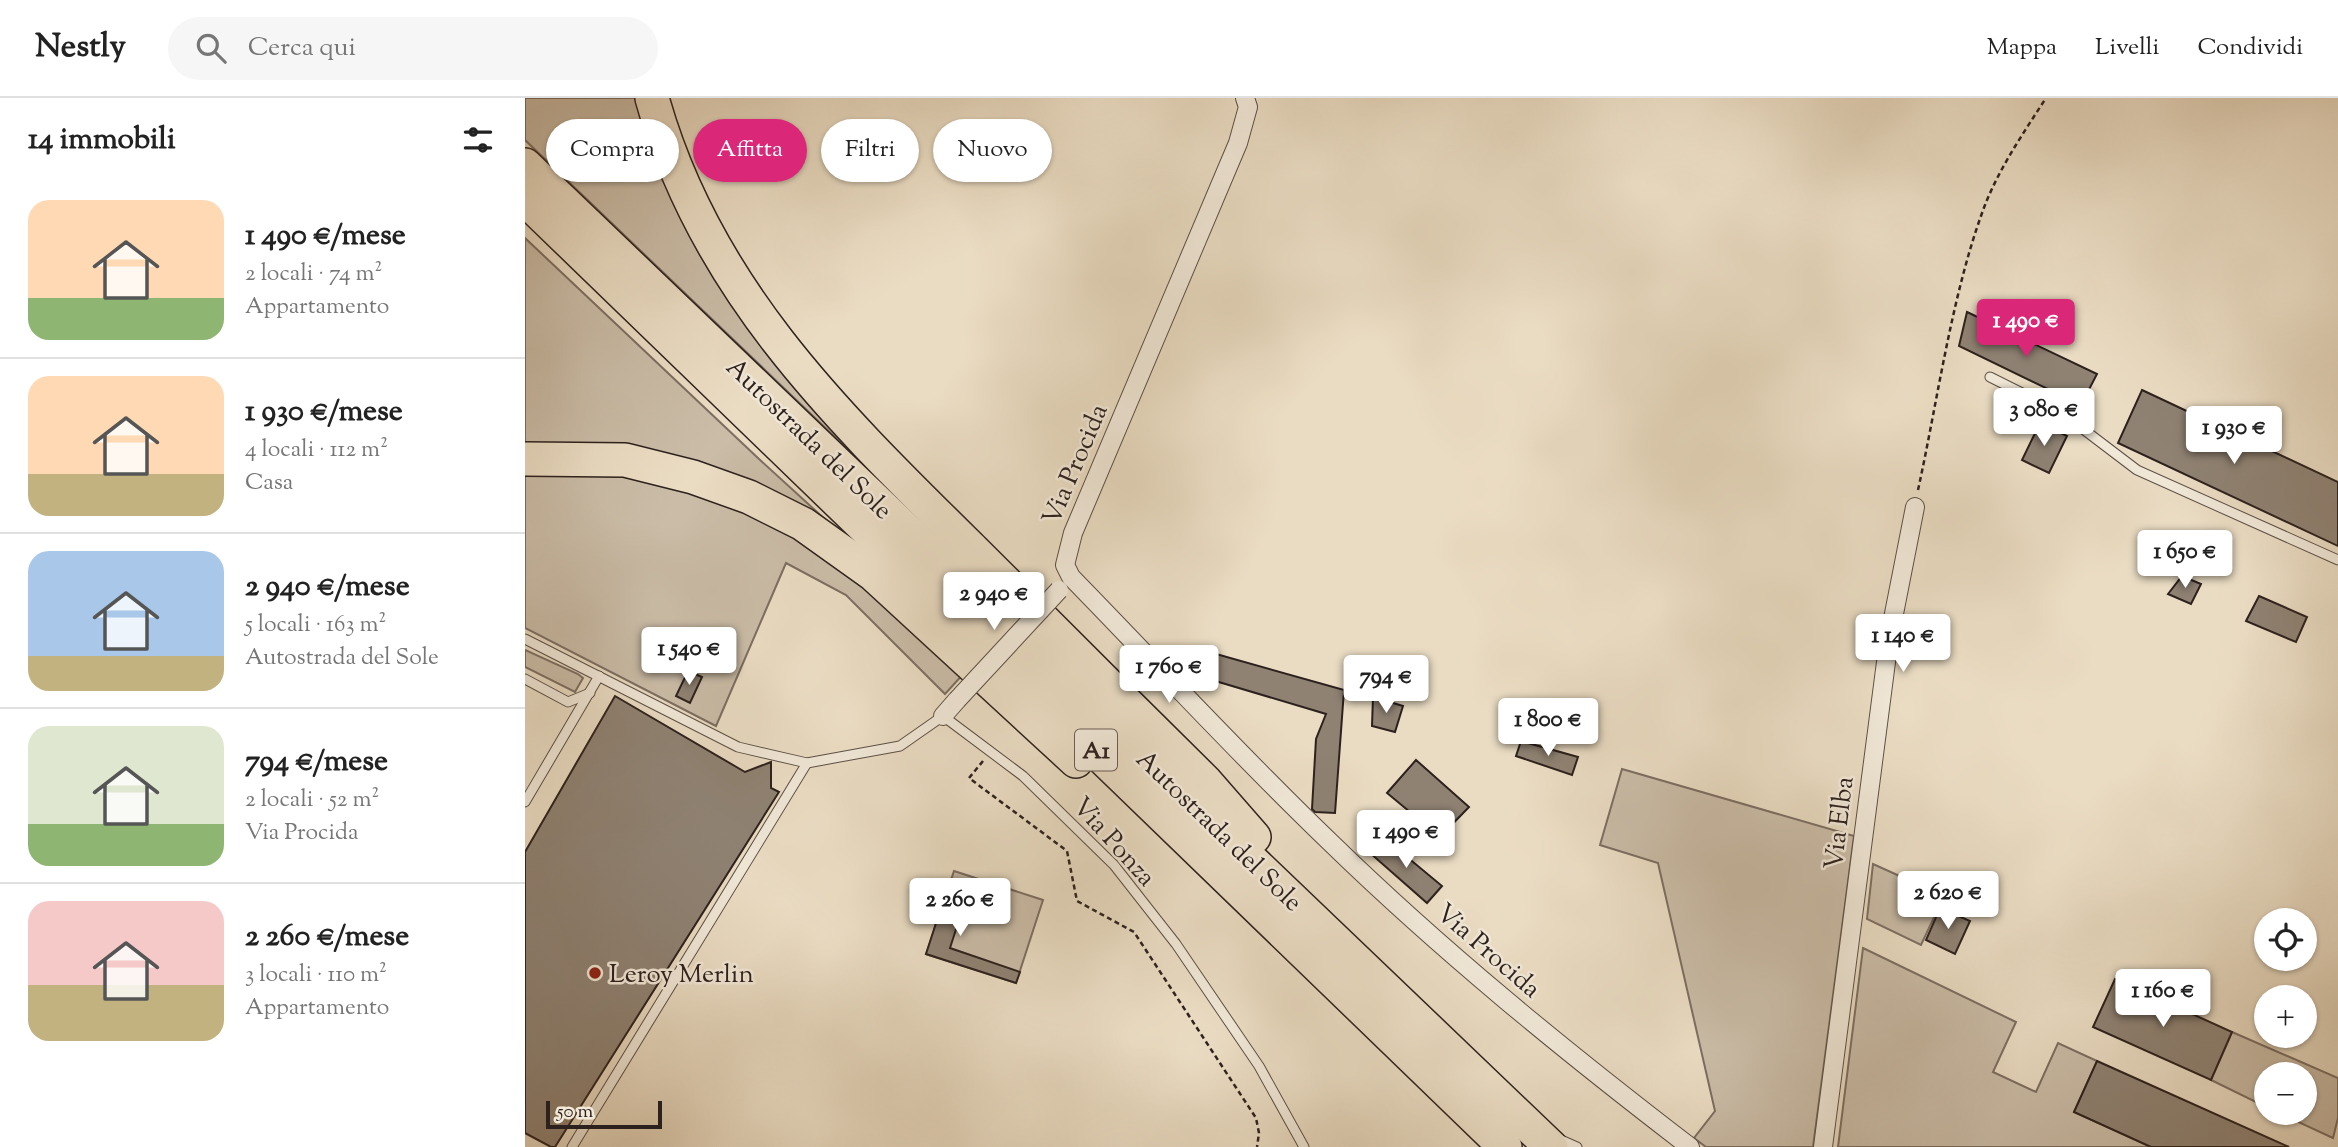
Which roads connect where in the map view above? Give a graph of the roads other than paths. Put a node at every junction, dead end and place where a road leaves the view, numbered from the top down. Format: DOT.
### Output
graph roads {
  1 [pos="652,98"];
  2 [pos="1245,98"];
  3 [pos="525,165"];
  4 [pos="525,199"];
  5 [pos="1990,377"];
  6 [pos="525,459"];
  7 [pos="1915,507"];
  8 [pos="2338,560"];
  9 [pos="1065,583"];
  10 [pos="525,639"];
  11 [pos="599,676"];
  12 [pos="525,679"];
  13 [pos="590,693"];
  14 [pos="568,702"];
  15 [pos="943,716"];
  16 [pos="567,731"];
  17 [pos="807,763"];
  18 [pos="525,802"];
  19 [pos="1325,952"];
  20 [pos="1528,1140"];
  21 [pos="572,1147"];
  22 [pos="1304,1147"];
  23 [pos="1577,1147"];
  24 [pos="1689,1147"];
  25 [pos="1823,1147"];
  1 -- 19 [label="highway"];
  2 -- 9 [label="street, Via Procida"];
  3 -- 19 [label="highway, Autostrada del Sole / A1"];
  4 -- 19 [label="highway, Autostrada del Sole / A1"];
  5 -- 8 [label="lane"];
  6 -- 19 [label="highway"];
  7 -- 25 [label="street, Via Elba"];
  9 -- 15 [label="street, bridge"];
  9 -- 24 [label="street, Via Procida"];
  10 -- 11 [label="lane"];
  11 -- 13 [label="lane"];
  11 -- 17 [label="lane"];
  12 -- 14 [label="lane"];
  13 -- 14 [label="lane"];
  13 -- 16 [label="lane"];
  14 -- 16 [label="lane"];
  15 -- 17 [label="lane"];
  15 -- 22 [label="lane, Via Ponza"];
  16 -- 18 [label="lane"];
  17 -- 21 [label="lane"];
  19 -- 20 [label="highway, Autostrada del Sole / A1"];
  20 -- 23 [label="lane"];
}
